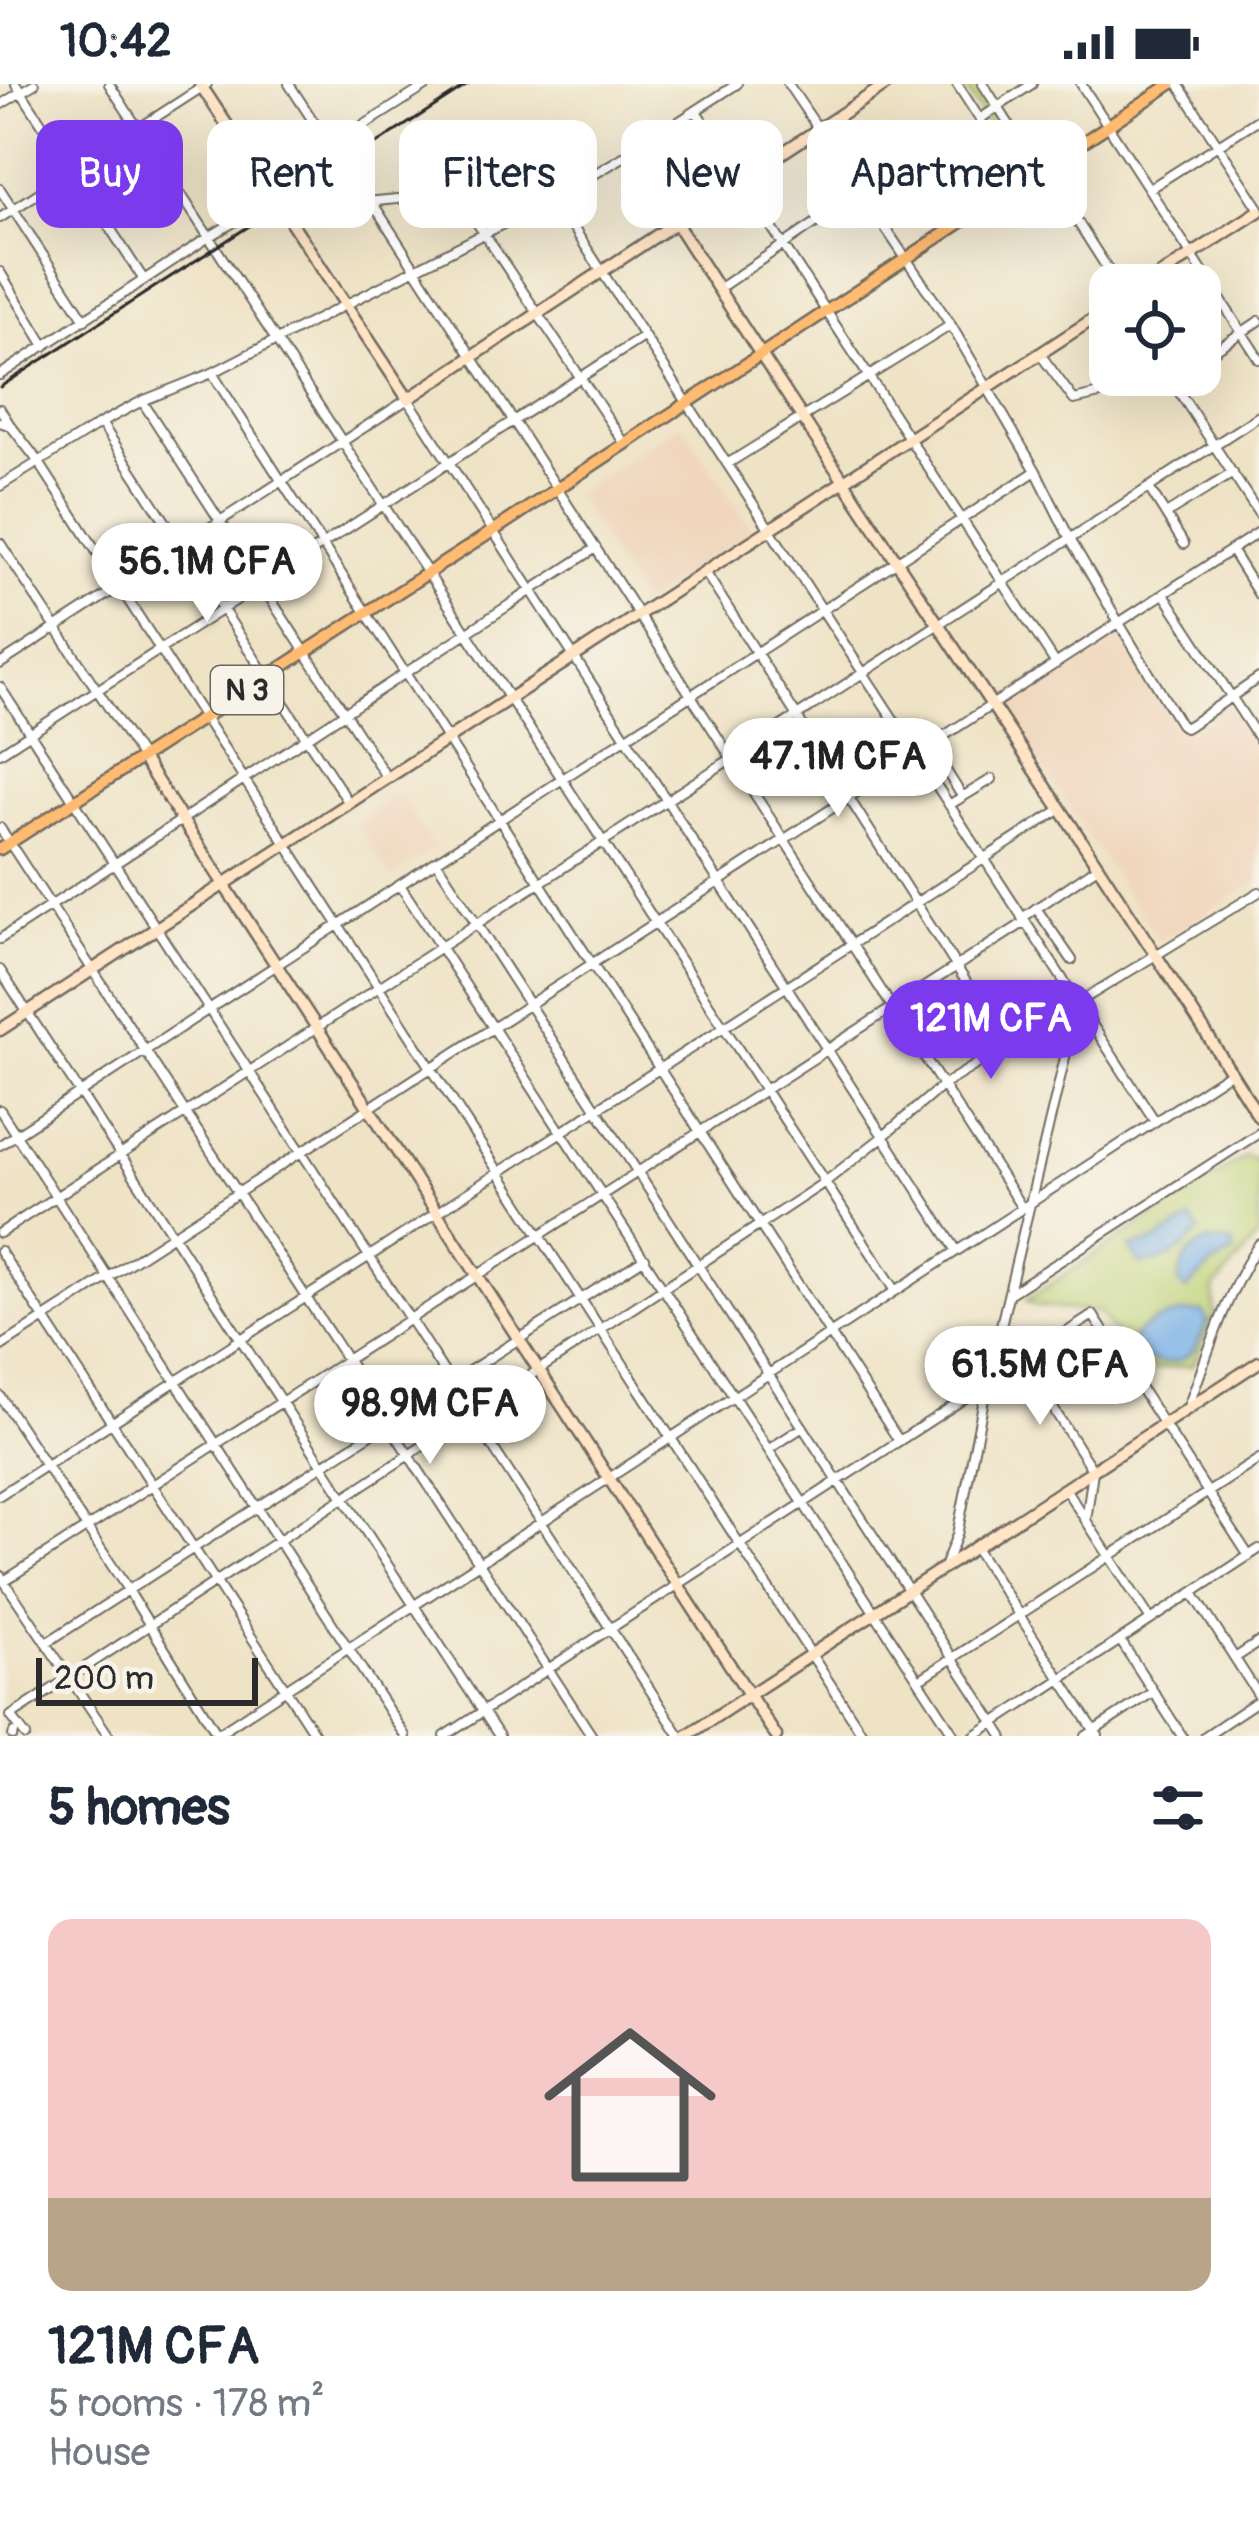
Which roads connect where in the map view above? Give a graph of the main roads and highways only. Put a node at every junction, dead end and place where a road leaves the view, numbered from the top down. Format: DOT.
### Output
graph roads {
  1 [pos="1174,84"];
  2 [pos="5,846"];
  1 -- 2 [label="main road, N 3"];
}
